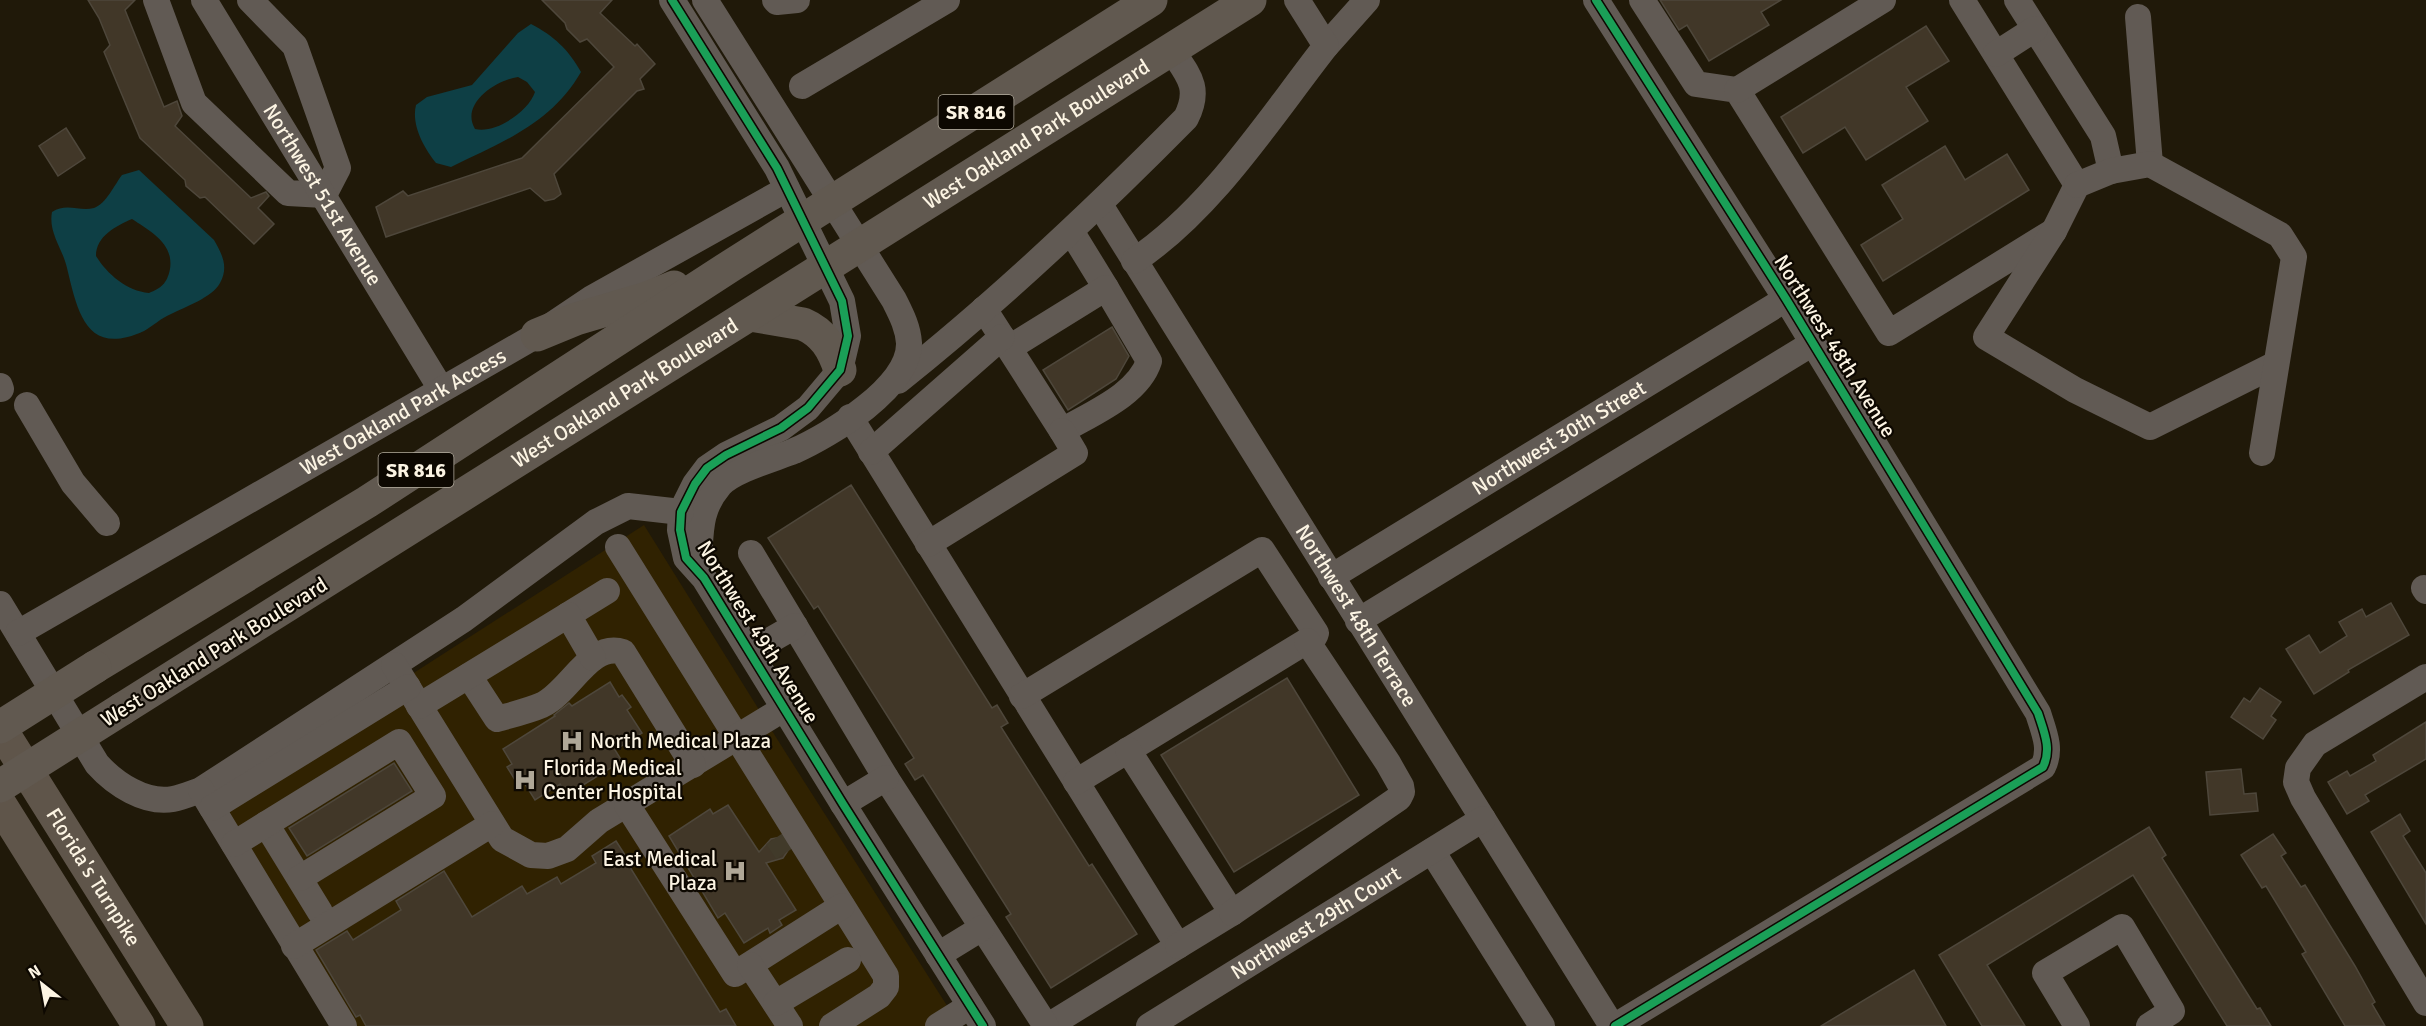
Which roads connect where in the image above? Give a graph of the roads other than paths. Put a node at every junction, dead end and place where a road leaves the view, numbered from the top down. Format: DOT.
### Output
graph roads {
  1 [pos="156,0"];
  2 [pos="204,0"];
  3 [pos="249,0"];
  4 [pos="672,0"];
  5 [pos="705,0"];
  6 [pos="775,0"];
  7 [pos="797,0"];
  8 [pos="947,0"];
  9 [pos="1151,0"];
  10 [pos="1250,0"];
  11 [pos="1297,0"];
  12 [pos="1367,0"];
  13 [pos="1596,0"];
  14 [pos="1642,0"];
  15 [pos="1883,0"];
  16 [pos="1962,0"];
  17 [pos="2017,0"];
  18 [pos="2138,17"];
  19 [pos="2036,29"];
  20 [pos="1326,46"];
  21 [pos="1172,51"];
  22 [pos="1996,54"];
  23 [pos="802,86"];
  24 [pos="1737,90"];
  25 [pos="2150,164"];
  26 [pos="2111,171"];
  27 [pos="2078,185"];
  28 [pos="787,189"];
  29 [pos="324,195"];
  30 [pos="831,202"];
  31 [pos="1100,206"];
  32 [pos="803,220"];
  33 [pos="1071,231"];
  34 [pos="2054,231"];
  35 [pos="859,246"];
  36 [pos="1134,261"];
  37 [pos="732,265"];
  38 [pos="826,268"];
  39 [pos="1106,288"];
  40 [pos="1786,299"];
  41 [pos="984,309"];
  42 [pos="750,315"];
  43 [pos="537,335"];
  44 [pos="1006,342"];
  45 [pos="1813,343"];
  46 [pos="2276,364"];
  47 [pos="840,370"];
  48 [pos="441,389"];
  49 [pos="882,394"];
  50 [pos="27,405"];
  51 [pos="850,417"];
  52 [pos="1062,431"];
  53 [pos="871,452"];
  54 [pos="2262,453"];
  55 [pos="681,512"];
  56 [pos="107,523"];
  57 [pos="928,544"];
  58 [pos="618,547"];
  59 [pos="751,553"];
  60 [pos="698,571"];
  61 [pos="1331,577"];
  62 [pos="607,591"];
  63 [pos="0,604"];
  64 [pos="568,615"];
  65 [pos="1358,621"];
  66 [pos="795,626"];
  67 [pos="18,633"];
  68 [pos="1307,641"];
  69 [pos="750,652"];
  70 [pos="593,658"];
  71 [pos="394,665"];
  72 [pos="469,676"];
  73 [pos="2426,676"];
  74 [pos="413,696"];
  75 [pos="1023,696"];
  76 [pos="785,708"];
  77 [pos="0,727"];
  78 [pos="737,738"];
  79 [pos="1128,750"];
  80 [pos="693,765"];
  81 [pos="886,778"];
  82 [pos="1076,782"];
  83 [pos="0,786"];
  84 [pos="207,800"];
  85 [pos="0,804"];
  86 [pos="843,804"];
  87 [pos="627,805"];
  88 [pos="1483,819"];
  89 [pos="266,824"];
  90 [pos="492,824"];
  91 [pos="234,844"];
  92 [pos="1432,851"];
  93 [pos="300,878"];
  94 [pos="842,906"];
  95 [pos="320,912"];
  96 [pos="1232,913"];
  97 [pos="982,928"];
  98 [pos="294,946"];
  99 [pos="1178,946"];
  100 [pos="938,955"];
  101 [pos="848,960"];
  102 [pos="750,965"];
  103 [pos="776,1003"];
  104 [pos="2426,1003"];
  105 [pos="980,1021"];
  106 [pos="139,1026"];
  107 [pos="187,1026"];
  108 [pos="344,1026"];
  109 [pos="789,1026"];
  110 [pos="832,1026"];
  111 [pos="938,1026"];
  112 [pos="1047,1026"];
  113 [pos="1149,1026"];
  114 [pos="1542,1026"];
  115 [pos="1613,1026"];
  116 [pos="2077,1026"];
  117 [pos="2149,1026"];
  1 -- 29 [label="street"];
  2 -- 29 [label="street, Northwest 51st Avenue"];
  3 -- 29 [label="street"];
  4 -- 28 [label="street, Northwest 49th Avenue"];
  5 -- 30 [label="street, Northwest 49th Avenue"];
  6 -- 7 [label="street"];
  8 -- 23 [label="street"];
  9 -- 30 [label="main road, SR 816"];
  10 -- 21 [label="main road, West Oakland Park Boulevard / SR 816"];
  11 -- 20 [label="street"];
  12 -- 20 [label="street"];
  13 -- 40 [label="street, Northwest 48th Avenue"];
  14 -- 24 [label="street"];
  15 -- 24 [label="street"];
  16 -- 22 [label="street"];
  17 -- 19 [label="street"];
  18 -- 25 [label="street"];
  19 -- 22 [label="street"];
  19 -- 26 [label="street"];
  20 -- 36 [label="street"];
  21 -- 31 [label="street"];
  21 -- 35 [label="main road, West Oakland Park Boulevard / SR 816"];
  22 -- 27 [label="street"];
  24 -- 34 [label="street"];
  25 -- 26 [label="street"];
  25 -- 46 [label="street"];
  26 -- 27 [label="street"];
  27 -- 34 [label="street"];
  28 -- 32 [label="street, Northwest 49th Avenue"];
  28 -- 43 [label="street, West Oakland Park Access"];
  29 -- 48 [label="street, Northwest 51st Avenue"];
  30 -- 32 [label="main road, SR 816"];
  30 -- 35 [label="street, Northwest 49th Avenue"];
  31 -- 33 [label="street"];
  31 -- 36 [label="street, Northwest 48th Terrace"];
  32 -- 37 [label="main road, SR 816"];
  32 -- 38 [label="street, Northwest 49th Avenue"];
  33 -- 39 [label="street"];
  33 -- 41 [label="street"];
  34 -- 46 [label="street"];
  35 -- 38 [label="main road, West Oakland Park Boulevard / SR 816"];
  35 -- 49 [label="street, Northwest 49th Avenue"];
  36 -- 61 [label="street, Northwest 48th Terrace"];
  37 -- 43 [label="main road"];
  37 -- 77 [label="main road, SR 816, bridge"];
  38 -- 42 [label="main road, West Oakland Park Boulevard / SR 816"];
  38 -- 47 [label="street, Northwest 49th Avenue"];
  39 -- 44 [label="street"];
  39 -- 52 [label="street"];
  40 -- 45 [label="street, Northwest 48th Avenue"];
  40 -- 61 [label="street, Northwest 30th Street"];
  41 -- 44 [label="street"];
  41 -- 49 [label="street"];
  42 -- 47 [label="main road"];
  42 -- 83 [label="main road, West Oakland Park Boulevard / SR 816, bridge"];
  43 -- 48 [label="street, West Oakland Park Access"];
  44 -- 52 [label="street"];
  44 -- 53 [label="street"];
  45 -- 65 [label="street"];
  45 -- 115 [label="street, Northwest 48th Avenue"];
  46 -- 54 [label="street"];
  47 -- 55 [label="street, Northwest 49th Avenue"];
  48 -- 67 [label="street, West Oakland Park Access"];
  49 -- 51 [label="street, Northwest 49th Avenue"];
  50 -- 56 [label="street"];
  51 -- 53 [label="street"];
  51 -- 60 [label="street, Northwest 49th Avenue"];
  52 -- 57 [label="street"];
  53 -- 57 [label="street"];
  55 -- 60 [label="street, Northwest 49th Avenue"];
  55 -- 71 [label="street"];
  57 -- 75 [label="street"];
  58 -- 78 [label="street"];
  59 -- 66 [label="street"];
  60 -- 69 [label="street, Northwest 49th Avenue"];
  61 -- 65 [label="street, Northwest 48th Terrace"];
  62 -- 64 [label="street"];
  63 -- 67 [label="street"];
  64 -- 70 [label="street"];
  64 -- 72 [label="street"];
  65 -- 88 [label="street, Northwest 48th Terrace"];
  66 -- 69 [label="street"];
  66 -- 81 [label="street"];
  67 -- 84 [label="street"];
  68 -- 75 [label="street"];
  68 -- 79 [label="street"];
  68 -- 96 [label="street"];
  69 -- 76 [label="street, Northwest 49th Avenue"];
  70 -- 72 [label="street"];
  70 -- 80 [label="street"];
  71 -- 74 [label="street"];
  71 -- 84 [label="street"];
  72 -- 74 [label="street"];
  73 -- 104 [label="street"];
  74 -- 84 [label="street"];
  74 -- 90 [label="street"];
  75 -- 82 [label="street"];
  76 -- 78 [label="street"];
  76 -- 86 [label="street, Northwest 49th Avenue"];
  77 -- 107 [label="highway, Florida's Turnpike"];
  78 -- 80 [label="street"];
  78 -- 94 [label="street"];
  79 -- 82 [label="street"];
  79 -- 96 [label="street"];
  80 -- 87 [label="street"];
  81 -- 86 [label="street"];
  81 -- 97 [label="street"];
  82 -- 99 [label="street"];
  84 -- 91 [label="street"];
  85 -- 106 [label="highway, Florida's Turnpike"];
  86 -- 100 [label="street, Northwest 49th Avenue"];
  87 -- 90 [label="street"];
  87 -- 102 [label="street"];
  88 -- 92 [label="street, Northwest 29th Court"];
  88 -- 115 [label="street, Northwest 48th Terrace"];
  89 -- 91 [label="street"];
  89 -- 93 [label="street"];
  89 -- 93 [label="street"];
  90 -- 98 [label="street"];
  91 -- 98 [label="street"];
  92 -- 113 [label="street, Northwest 29th Court"];
  92 -- 114 [label="street"];
  93 -- 95 [label="street"];
  94 -- 102 [label="street"];
  94 -- 110 [label="street"];
  96 -- 99 [label="street"];
  97 -- 100 [label="street"];
  97 -- 112 [label="street"];
  98 -- 108 [label="street"];
  99 -- 112 [label="street"];
  100 -- 105 [label="street, Northwest 49th Avenue"];
  101 -- 103 [label="street"];
  102 -- 103 [label="street"];
  103 -- 109 [label="street"];
  105 -- 111 [label="street"];
  116 -- 117 [label="street"];
}
